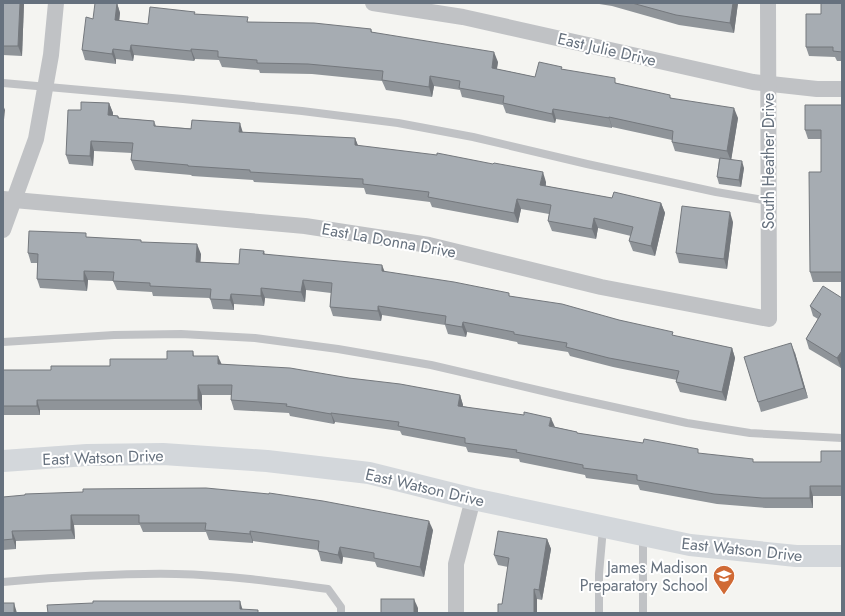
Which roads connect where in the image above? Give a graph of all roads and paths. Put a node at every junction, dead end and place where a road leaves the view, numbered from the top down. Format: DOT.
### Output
graph roads {
  1 [pos="56,3"];
  2 [pos="373,3"];
  3 [pos="768,3"];
  4 [pos="3,83"];
  5 [pos="768,84"];
  6 [pos="45,88"];
  7 [pos="842,89"];
  8 [pos="9,200"];
  9 [pos="769,201"];
  10 [pos="3,230"];
  11 [pos="769,319"];
  12 [pos="3,342"];
  13 [pos="842,438"];
  14 [pos="3,461"];
  15 [pos="473,499"];
  16 [pos="603,526"];
  17 [pos="643,535"];
  18 [pos="842,556"];
  19 [pos="3,582"];
  20 [pos="341,613"];
  21 [pos="456,613"];
  22 [pos="599,613"];
  23 [pos="643,613"];
  1 -- 6 [label="street"];
  2 -- 5 [label="street, East Julie Drive"];
  3 -- 5 [label="street, South Heather Drive"];
  4 -- 6 [label="lane"];
  5 -- 7 [label="street, East Julie Drive"];
  5 -- 9 [label="street, South Heather Drive"];
  6 -- 8 [label="street"];
  6 -- 9 [label="lane"];
  8 -- 10 [label="street"];
  8 -- 11 [label="street, East La Donna Drive"];
  9 -- 11 [label="street, South Heather Drive"];
  12 -- 13 [label="lane"];
  14 -- 15 [label="street, East Watson Drive"];
  15 -- 16 [label="street, East Watson Drive"];
  15 -- 21 [label="street"];
  16 -- 17 [label="street, East Watson Drive"];
  16 -- 22 [label="lane"];
  17 -- 18 [label="street, East Watson Drive"];
  17 -- 23 [label="lane"];
  19 -- 20 [label="lane"];
}
